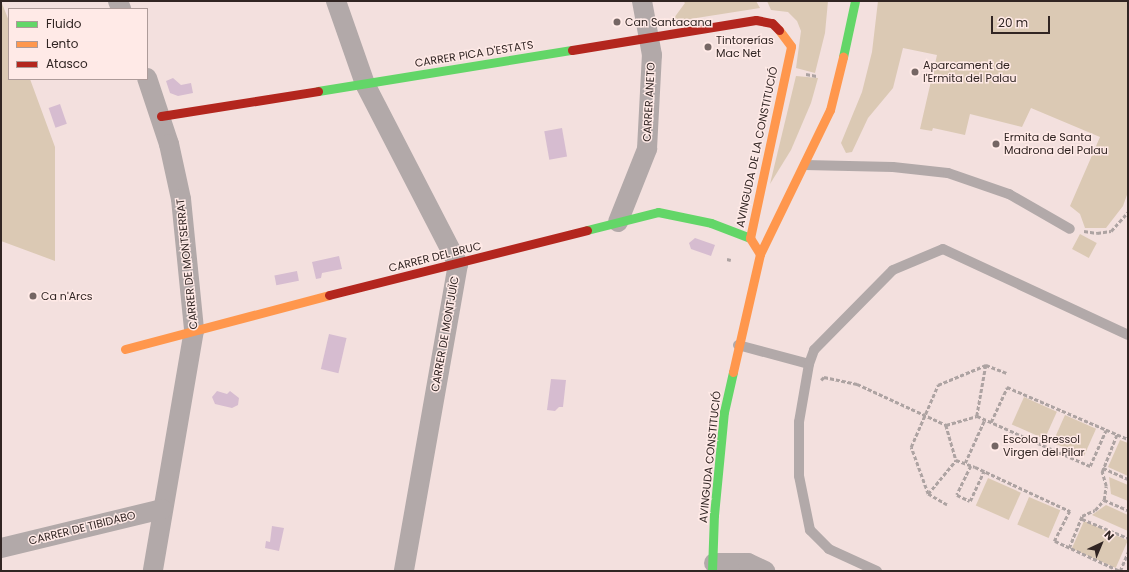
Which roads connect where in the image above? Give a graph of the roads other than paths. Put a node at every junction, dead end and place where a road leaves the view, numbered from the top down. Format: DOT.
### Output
graph roads {
  1 [pos="336,1"];
  2 [pos="642,1"];
  3 [pos="855,1"];
  4 [pos="786,36"];
  5 [pos="648,39"];
  6 [pos="148,80"];
  7 [pos="365,84"];
  8 [pos="161,116"];
  9 [pos="805,165"];
  10 [pos="618,222"];
  11 [pos="1070,229"];
  12 [pos="750,238"];
  13 [pos="760,254"];
  14 [pos="458,264"];
  15 [pos="194,330"];
  16 [pos="1128,335"];
  17 [pos="738,345"];
  18 [pos="125,349"];
  19 [pos="809,364"];
  20 [pos="162,509"];
  21 [pos="1,548"];
  22 [pos="713,567"];
  23 [pos="153,571"];
  24 [pos="404,571"];
  25 [pos="765,571"];
  26 [pos="877,571"];
  1 -- 7 [label="street, CARRER DE MONTJUÏC"];
  2 -- 5 [label="street, CARRER ANETO"];
  3 -- 9 [label="street"];
  4 -- 5 [label="street, CARRER PICA D'ESTATS"];
  4 -- 12 [label="street, AVINGUDA DE LA CONSTITUCIÓ"];
  5 -- 7 [label="street, CARRER PICA D'ESTATS"];
  5 -- 10 [label="street, CARRER ANETO"];
  6 -- 8 [label="street, CARRER DE MONTSERRAT"];
  7 -- 8 [label="street, CARRER PICA D'ESTATS"];
  7 -- 14 [label="street, CARRER DE MONTJUÏC"];
  8 -- 15 [label="street, CARRER DE MONTSERRAT"];
  9 -- 11 [label="lane"];
  9 -- 13 [label="street"];
  10 -- 12 [label="street, CARRER DEL BRUC"];
  10 -- 14 [label="street, CARRER DEL BRUC"];
  12 -- 13 [label="street, AVINGUDA DE LA CONSTITUCIÓ"];
  13 -- 17 [label="street, AVINGUDA CONSTITUCIÓ"];
  14 -- 15 [label="street, CARRER DEL BRUC"];
  14 -- 24 [label="street, CARRER DE MONTJUÏC"];
  15 -- 18 [label="street, CARRER DEL BRUC"];
  15 -- 20 [label="street, CARRER DE MONTSERRAT"];
  16 -- 19 [label="lane"];
  17 -- 19 [label="lane"];
  17 -- 22 [label="street, AVINGUDA CONSTITUCIÓ"];
  19 -- 26 [label="lane"];
  20 -- 21 [label="street, CARRER DE TIBIDABO"];
  20 -- 23 [label="street, CARRER DE MONTSERRAT"];
  22 -- 25 [label="street"];
}
